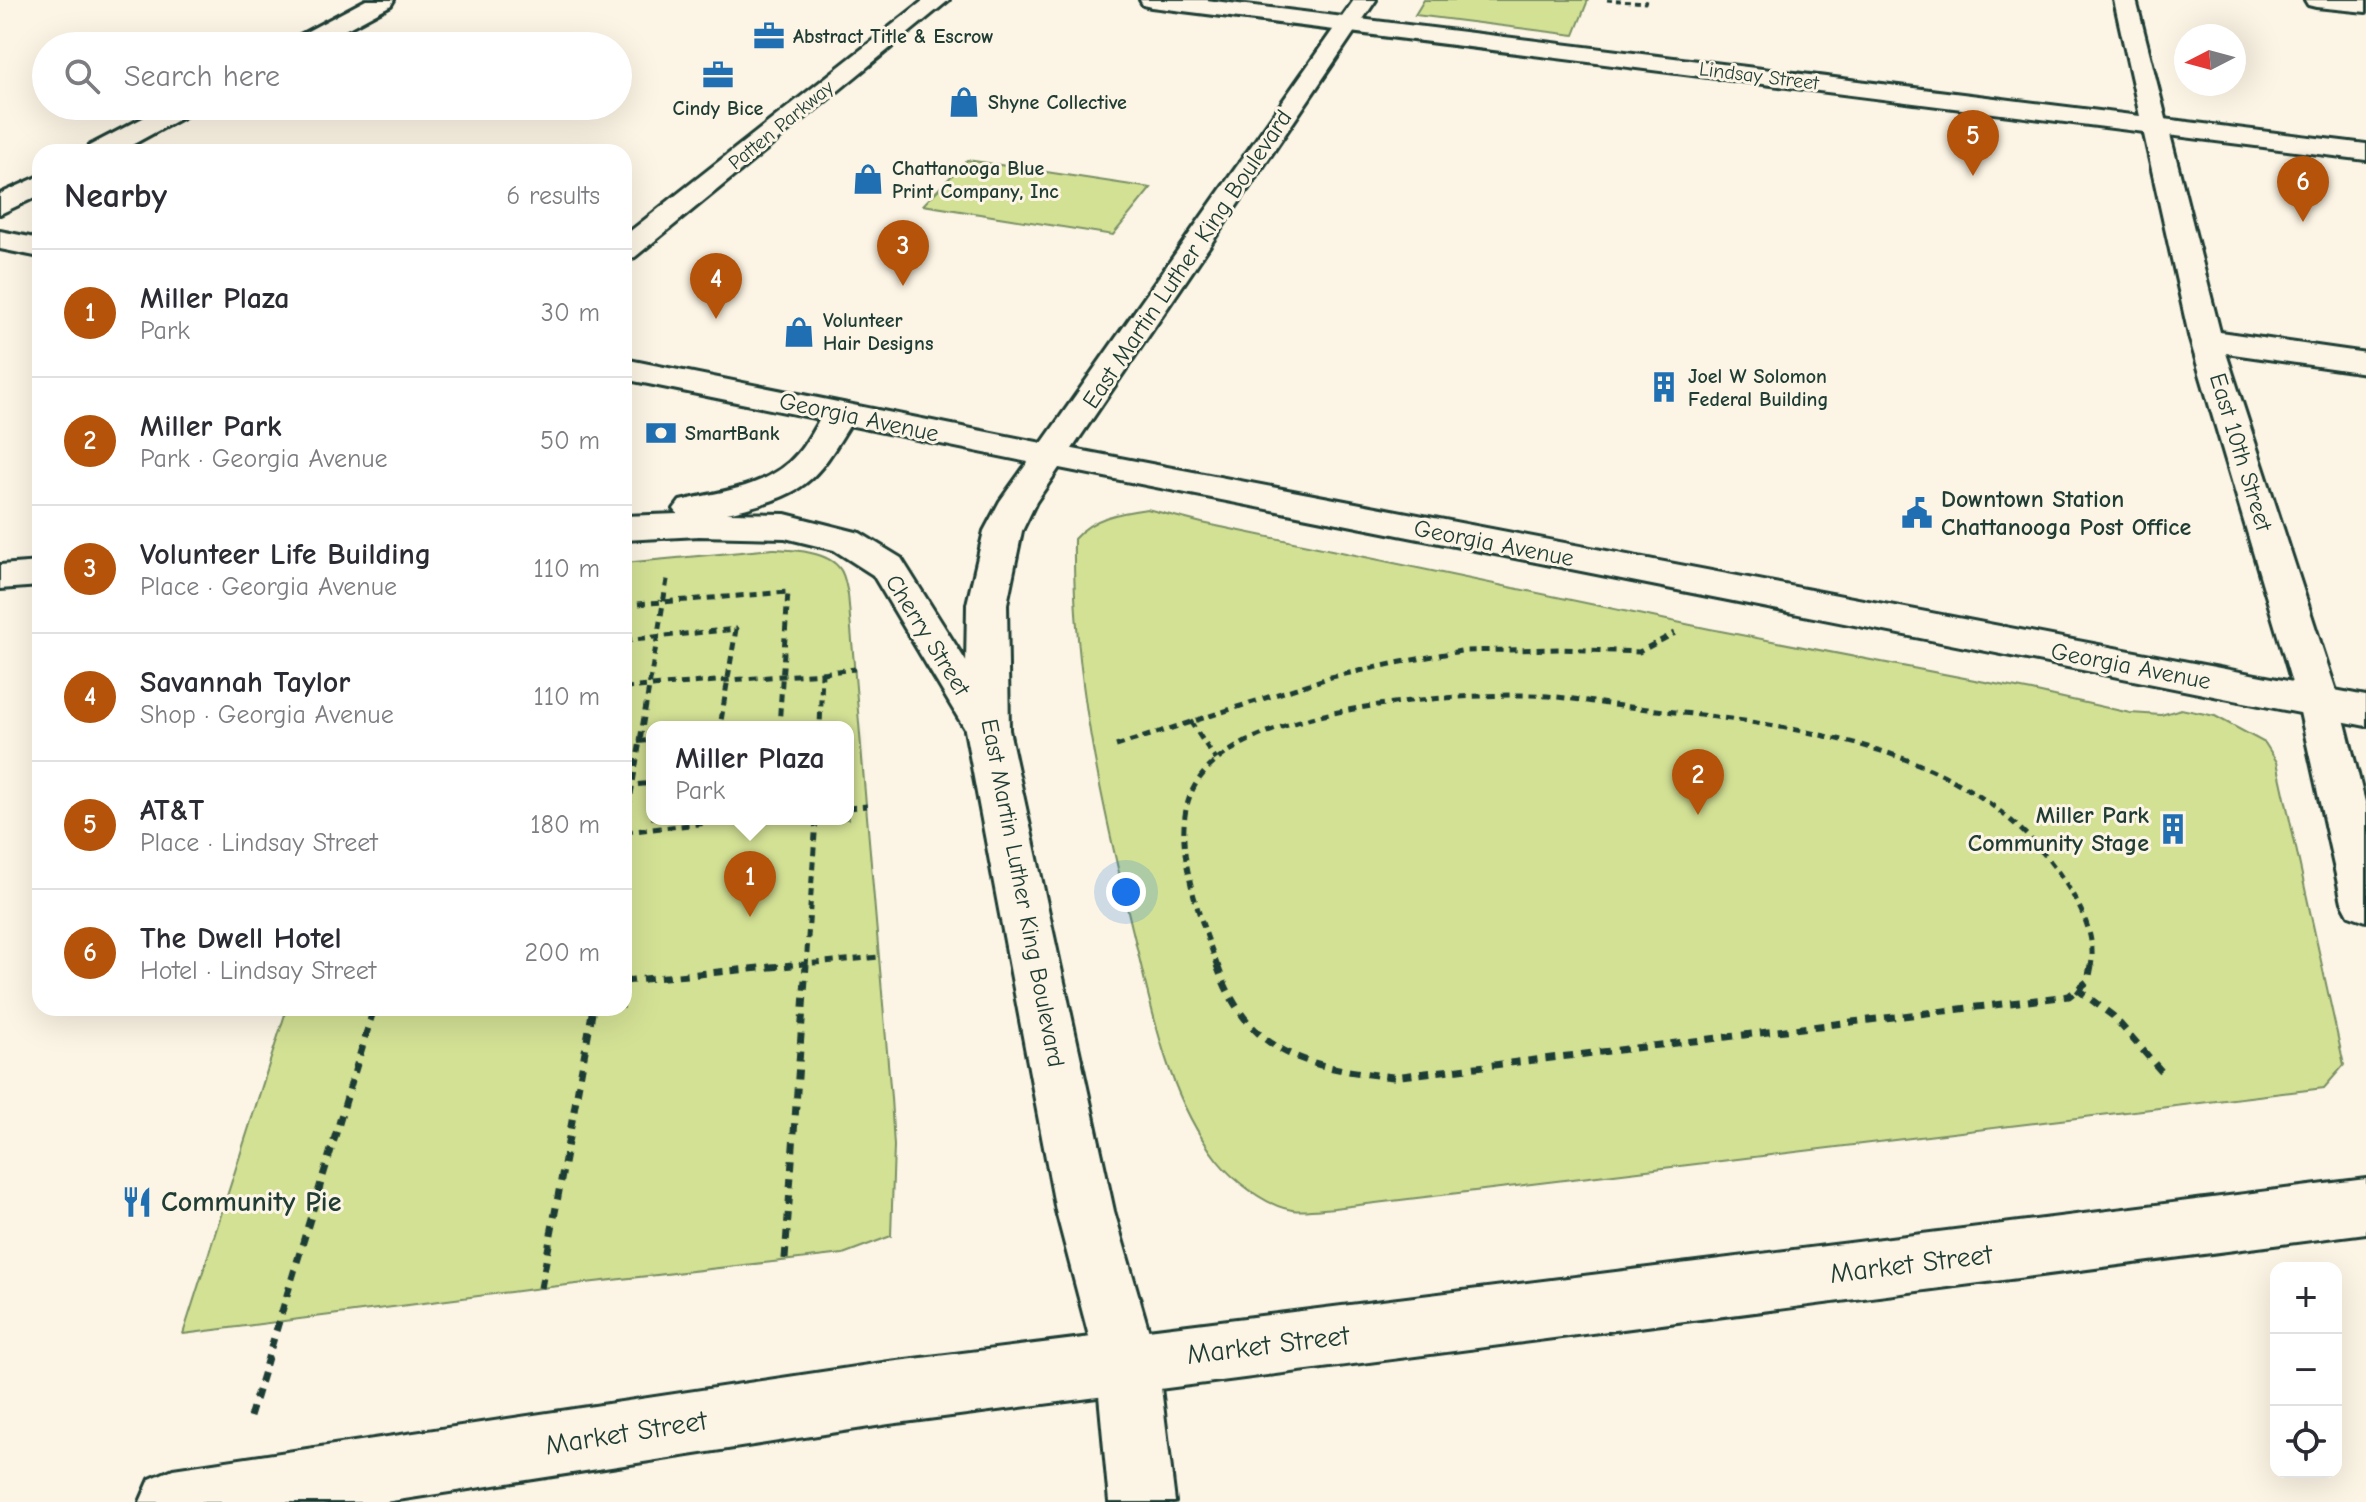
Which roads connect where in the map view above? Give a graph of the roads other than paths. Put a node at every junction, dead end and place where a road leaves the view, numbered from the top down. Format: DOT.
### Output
graph roads {
  1 [pos="383,0"];
  2 [pos="938,0"];
  3 [pos="1151,0"];
  4 [pos="2125,0"];
  5 [pos="2316,0"];
  6 [pos="2366,5"];
  7 [pos="1357,12"];
  8 [pos="323,32"];
  9 [pos="159,120"];
  10 [pos="2156,126"];
  11 [pos="114,144"];
  12 [pos="2366,152"];
  13 [pos="32,188"];
  14 [pos="0,205"];
  15 [pos="0,240"];
  16 [pos="632,245"];
  17 [pos="32,246"];
  18 [pos="2206,340"];
  19 [pos="2366,363"];
  20 [pos="632,371"];
  21 [pos="840,413"];
  22 [pos="1052,456"];
  23 [pos="632,523"];
  24 [pos="632,525"];
  25 [pos="32,575"];
  26 [pos="0,577"];
  27 [pos="2319,703"];
  28 [pos="2366,711"];
  29 [pos="987,730"];
  30 [pos="2366,902"];
  31 [pos="2366,1206"];
  32 [pos="1127,1363"];
  33 [pos="200,1498"];
  34 [pos="1142,1502"];
  1 -- 8 [label="street"];
  2 -- 16 [label="street, Patten Parkway"];
  3 -- 7 [label="street, Lindsay Street"];
  4 -- 10 [label="street, East 10th Street"];
  5 -- 6 [label="street"];
  7 -- 10 [label="street, Lindsay Street"];
  7 -- 22 [label="street, East Martin Luther King Boulevard"];
  9 -- 11 [label="street"];
  10 -- 12 [label="street, Lindsay Street"];
  10 -- 18 [label="street, East 10th Street"];
  13 -- 14 [label="street"];
  15 -- 17 [label="street"];
  18 -- 19 [label="street"];
  18 -- 27 [label="street, East 10th Street"];
  20 -- 21 [label="street, Georgia Avenue"];
  21 -- 22 [label="street, Georgia Avenue"];
  21 -- 23 [label="street, Cherry Street"];
  22 -- 27 [label="street, Georgia Avenue"];
  22 -- 29 [label="street, East Martin Luther King Boulevard"];
  24 -- 29 [label="street, Cherry Street"];
  25 -- 26 [label="street"];
  27 -- 28 [label="street, Georgia Avenue"];
  27 -- 30 [label="street, East 10th Street"];
  29 -- 32 [label="street, East Martin Luther King Boulevard"];
  31 -- 32 [label="street, Market Street"];
  32 -- 33 [label="street, Market Street"];
  32 -- 34 [label="street, East Martin Luther King Boulevard"];
}
